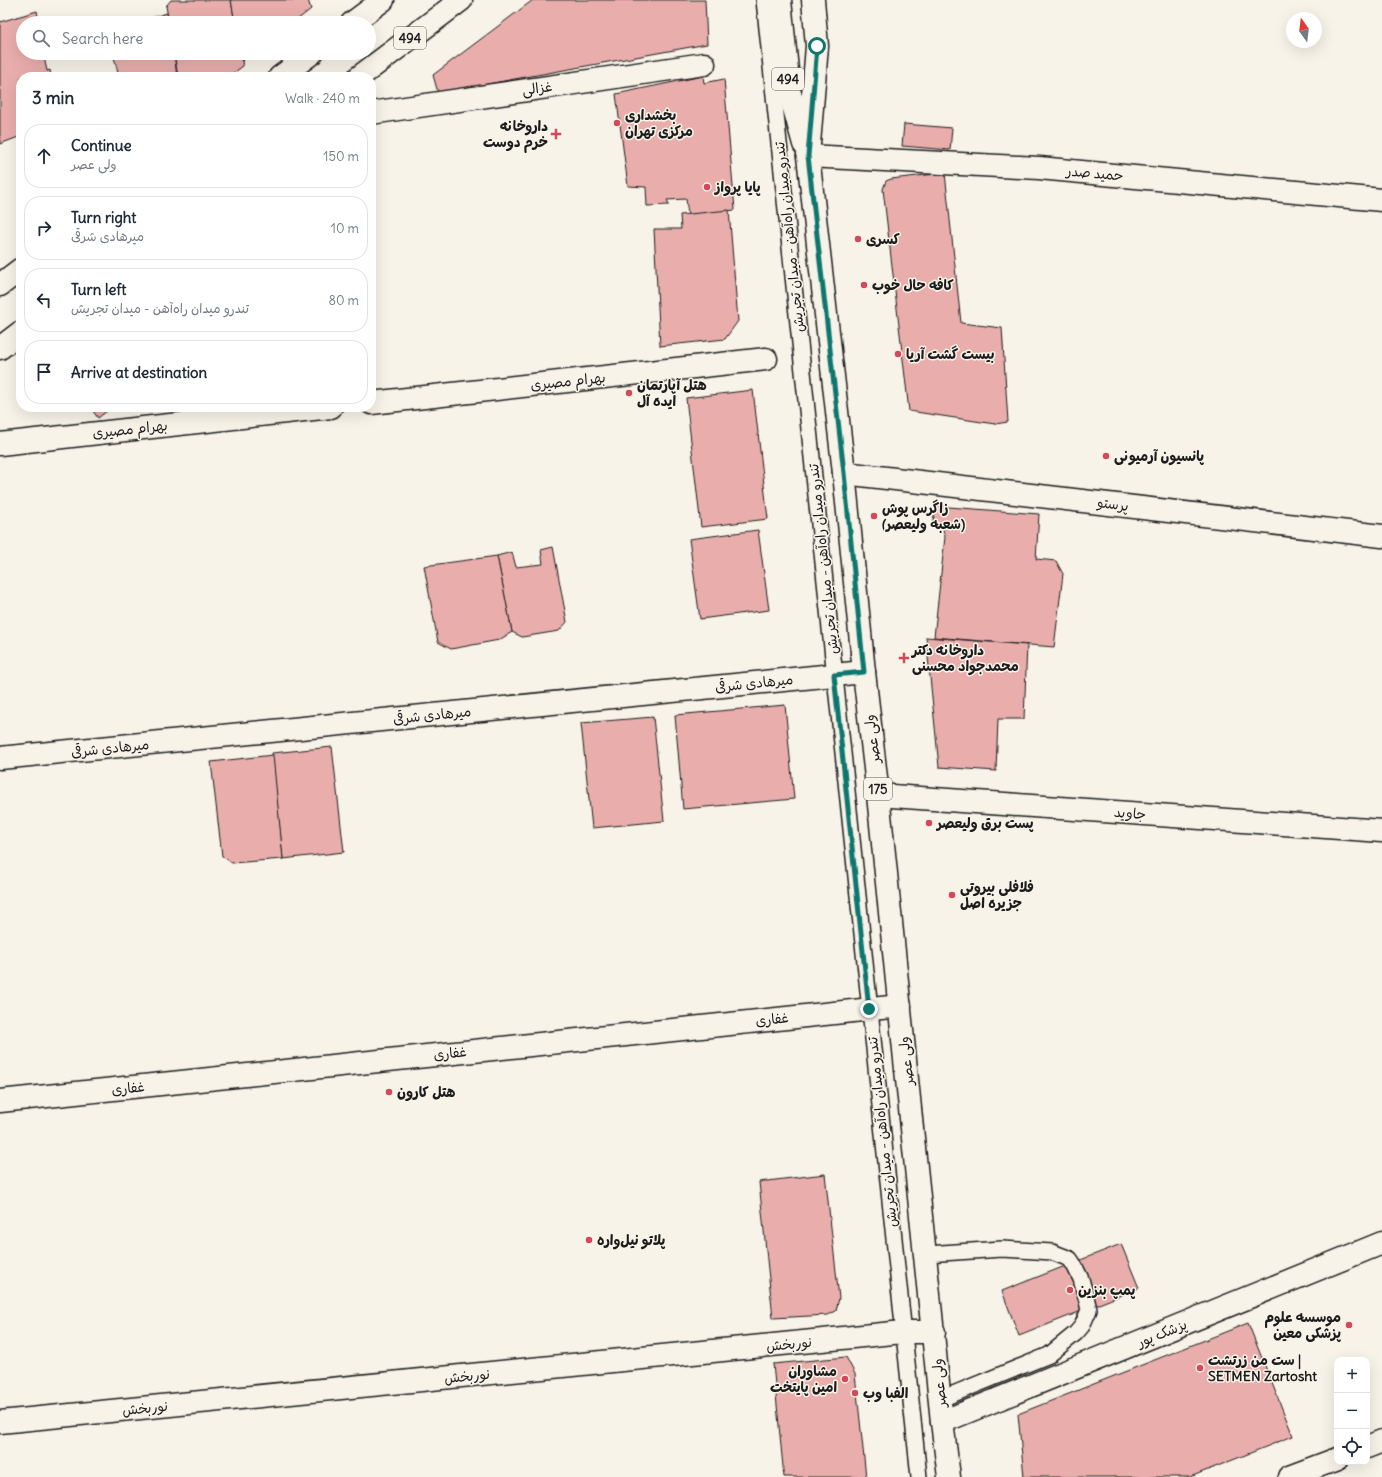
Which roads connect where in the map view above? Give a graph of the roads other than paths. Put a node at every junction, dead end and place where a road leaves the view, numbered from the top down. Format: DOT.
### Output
graph roads {
  1 [pos="383,0"];
  2 [pos="461,0"];
  3 [pos="764,0"];
  4 [pos="780,0"];
  5 [pos="813,0"];
  6 [pos="361,16"];
  7 [pos="303,60"];
  8 [pos="704,64"];
  9 [pos="287,72"];
  10 [pos="366,72"];
  11 [pos="376,112"];
  12 [pos="808,156"];
  13 [pos="1382,200"];
  14 [pos="16,273"];
  15 [pos="0,285"];
  16 [pos="16,336"];
  17 [pos="0,348"];
  18 [pos="766,359"];
  19 [pos="376,401"];
  20 [pos="286,412"];
  21 [pos="0,444"];
  22 [pos="844,473"];
  23 [pos="1382,536"];
  24 [pos="864,672"];
  25 [pos="834,675"];
  26 [pos="0,758"];
  27 [pos="878,795"];
  28 [pos="1382,831"];
  29 [pos="900,1006"];
  30 [pos="869,1009"];
  31 [pos="0,1101"];
  32 [pos="1382,1243"];
  33 [pos="926,1254"];
  34 [pos="903,1332"];
  35 [pos="934,1332"];
  36 [pos="941,1399"];
  37 [pos="0,1422"];
  38 [pos="942,1422"];
  39 [pos="1382,1442"];
  40 [pos="1370,1446"];
  41 [pos="1334,1460"];
  42 [pos="919,1477"];
  43 [pos="950,1477"];
  44 [pos="1290,1477"];
  1 -- 6 [label="street"];
  2 -- 10 [label="street, 494"];
  3 -- 25 [label="lane, تندرو میدان راه‌آهن - میدان تجریش"];
  4 -- 12 [label="street, 494"];
  5 -- 12 [label="street, ولی عصر / 175"];
  7 -- 9 [label="street"];
  8 -- 11 [label="street, غزالی"];
  12 -- 13 [label="street, حمید صدر"];
  12 -- 22 [label="street, ولی عصر / 175"];
  14 -- 15 [label="street"];
  16 -- 17 [label="street"];
  18 -- 19 [label="street, بهرام مصیری"];
  20 -- 21 [label="street, بهرام مصیری"];
  22 -- 23 [label="street, پرستو"];
  22 -- 24 [label="street, ولی عصر / 175"];
  24 -- 25 [label="street, میرهادی شرقی"];
  24 -- 27 [label="street, ولی عصر / 175"];
  25 -- 26 [label="street, میرهادی شرقی"];
  25 -- 30 [label="lane, تندرو میدان راه‌آهن - میدان تجریش"];
  27 -- 28 [label="street, جاوید"];
  27 -- 29 [label="street, ولی عصر / 175"];
  29 -- 30 [label="street, غفاری"];
  29 -- 33 [label="street, ولی عصر / 175"];
  30 -- 31 [label="street, غفاری"];
  30 -- 34 [label="lane, تندرو میدان راه‌آهن - میدان تجریش"];
  32 -- 38 [label="street, پزشک پور"];
  33 -- 35 [label="street, ولی عصر / 175"];
  33 -- 36 [label="lane"];
  34 -- 35 [label="street, نوربخش"];
  34 -- 37 [label="street, نوربخش"];
  34 -- 42 [label="lane, تندرو میدان راه‌آهن - میدان تجریش"];
  35 -- 36 [label="street, ولی عصر / 175"];
  36 -- 38 [label="street, ولی عصر / 175"];
  38 -- 43 [label="street, ولی عصر / 175"];
  39 -- 40 [label="street"];
  41 -- 44 [label="street"];
}
